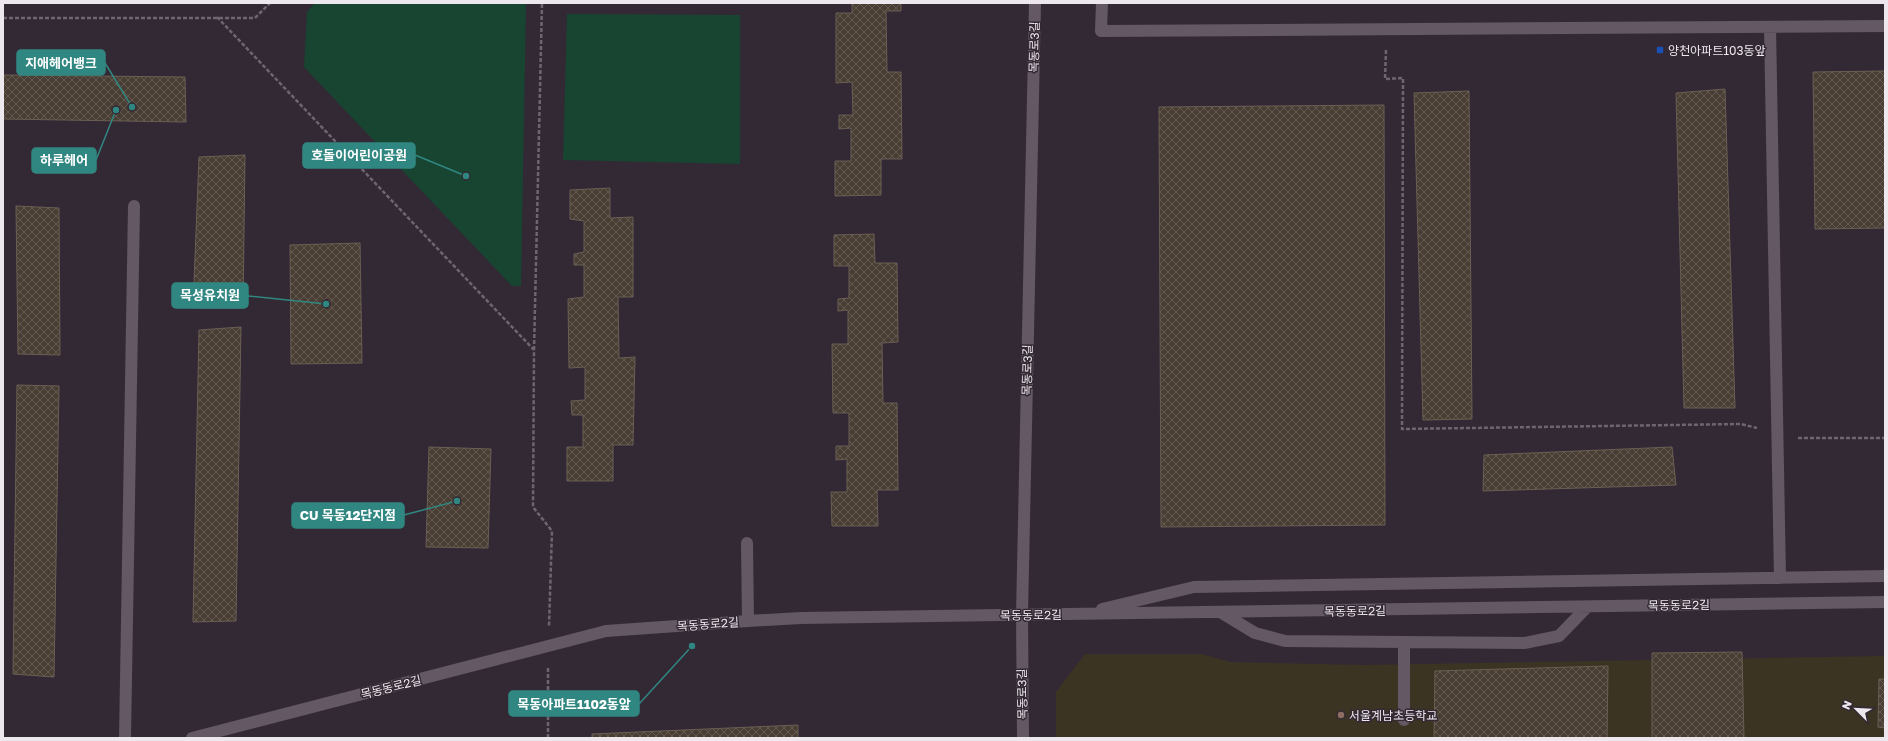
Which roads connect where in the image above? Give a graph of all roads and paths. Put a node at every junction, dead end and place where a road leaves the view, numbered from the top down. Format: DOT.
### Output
graph roads {
  1 [pos="270,3"];
  2 [pos="542,3"];
  3 [pos="1035,3"];
  4 [pos="1102,3"];
  5 [pos="217,17"];
  6 [pos="3,18"];
  7 [pos="1885,26"];
  8 [pos="1770,27"];
  9 [pos="1386,30"];
  10 [pos="134,206"];
  11 [pos="534,350"];
  12 [pos="1777,433"];
  13 [pos="1885,438"];
  14 [pos="747,543"];
  15 [pos="1885,576"];
  16 [pos="1780,578"];
  17 [pos="1885,602"];
  18 [pos="1587,607"];
  19 [pos="1222,613"];
  20 [pos="1082,614"];
  21 [pos="1022,615"];
  22 [pos="748,621"];
  23 [pos="1404,643"];
  24 [pos="549,646"];
  25 [pos="1404,720"];
  26 [pos="124,738"];
  27 [pos="192,738"];
  28 [pos="548,738"];
  29 [pos="1023,738"];
  1 -- 5 [label="path"];
  2 -- 11 [label="path"];
  3 -- 21 [label="street, 목동로3길"];
  4 -- 9 [label="street"];
  5 -- 6 [label="path"];
  5 -- 11 [label="path"];
  7 -- 8 [label="street"];
  8 -- 9 [label="street"];
  8 -- 12 [label="street"];
  9 -- 12 [label="path"];
  10 -- 26 [label="street"];
  11 -- 24 [label="path"];
  12 -- 13 [label="path"];
  12 -- 16 [label="street"];
  14 -- 22 [label="street"];
  15 -- 16 [label="street"];
  16 -- 20 [label="street"];
  17 -- 18 [label="street, 목동동로2길"];
  18 -- 19 [label="street, 목동동로2길"];
  18 -- 23 [label="street"];
  19 -- 20 [label="street, 목동동로2길"];
  19 -- 23 [label="street"];
  20 -- 21 [label="street, 목동동로2길"];
  21 -- 22 [label="street, 목동동로2길"];
  21 -- 29 [label="street, 목동로3길"];
  22 -- 24 [label="street, 목동동로2길"];
  23 -- 25 [label="street"];
  24 -- 27 [label="street, 목동동로2길"];
  24 -- 28 [label="path"];
}
